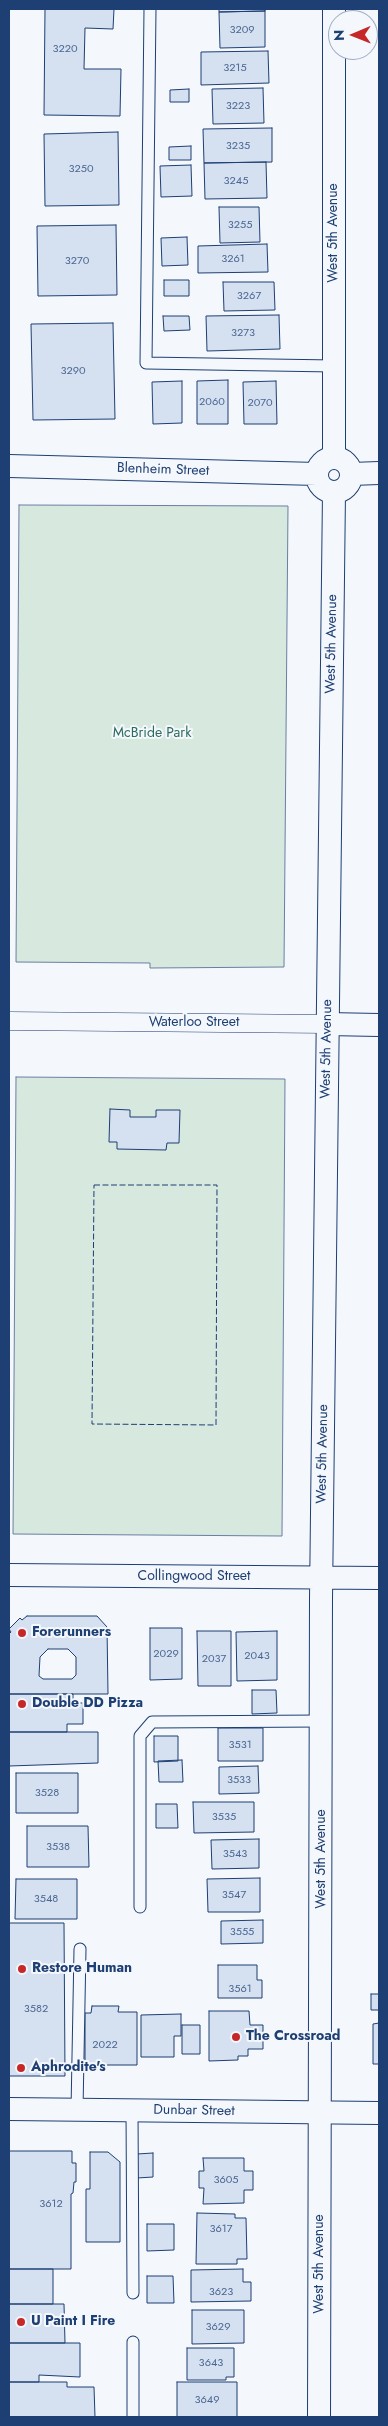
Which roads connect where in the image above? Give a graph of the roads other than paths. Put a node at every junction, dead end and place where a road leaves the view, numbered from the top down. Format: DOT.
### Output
graph roads {
  1 [pos="150,9"];
  2 [pos="334,9"];
  3 [pos="334,366"];
  4 [pos="334,458"];
  5 [pos="9,466"];
  6 [pos="379,473"];
  7 [pos="318,474"];
  8 [pos="351,474"];
  9 [pos="334,492"];
  10 [pos="9,1021"];
  11 [pos="328,1024"];
  12 [pos="379,1024"];
  13 [pos="9,1575"];
  14 [pos="322,1577"];
  15 [pos="379,1578"];
  16 [pos="322,1721"];
  17 [pos="140,1907"];
  18 [pos="80,1949"];
  19 [pos="9,2109"];
  20 [pos="77,2110"];
  21 [pos="132,2110"];
  22 [pos="322,2113"];
  23 [pos="379,2113"];
  24 [pos="133,2293"];
  25 [pos="133,2342"];
  26 [pos="133,2417"];
  27 [pos="319,2417"];
  1 -- 3 [label="lane"];
  2 -- 3 [label="street, West 5th Avenue"];
  3 -- 4 [label="street, West 5th Avenue"];
  4 -- 7 [label="street"];
  4 -- 8 [label="street"];
  5 -- 7 [label="street, Blenheim Street"];
  6 -- 8 [label="street"];
  7 -- 9 [label="street"];
  8 -- 9 [label="street"];
  9 -- 11 [label="street, West 5th Avenue"];
  10 -- 11 [label="street, Waterloo Street"];
  11 -- 12 [label="street, Waterloo Street"];
  11 -- 14 [label="street, West 5th Avenue"];
  13 -- 14 [label="street, Collingwood Street"];
  14 -- 15 [label="street, Collingwood Street"];
  14 -- 16 [label="street, West 5th Avenue"];
  16 -- 17 [label="lane"];
  16 -- 22 [label="street, West 5th Avenue"];
  18 -- 20 [label="lane"];
  19 -- 20 [label="street, Dunbar Street"];
  20 -- 21 [label="street, Dunbar Street"];
  21 -- 22 [label="street, Dunbar Street"];
  21 -- 24 [label="lane"];
  22 -- 23 [label="street, Dunbar Street"];
  22 -- 27 [label="street, West 5th Avenue"];
  25 -- 26 [label="lane"];
}
